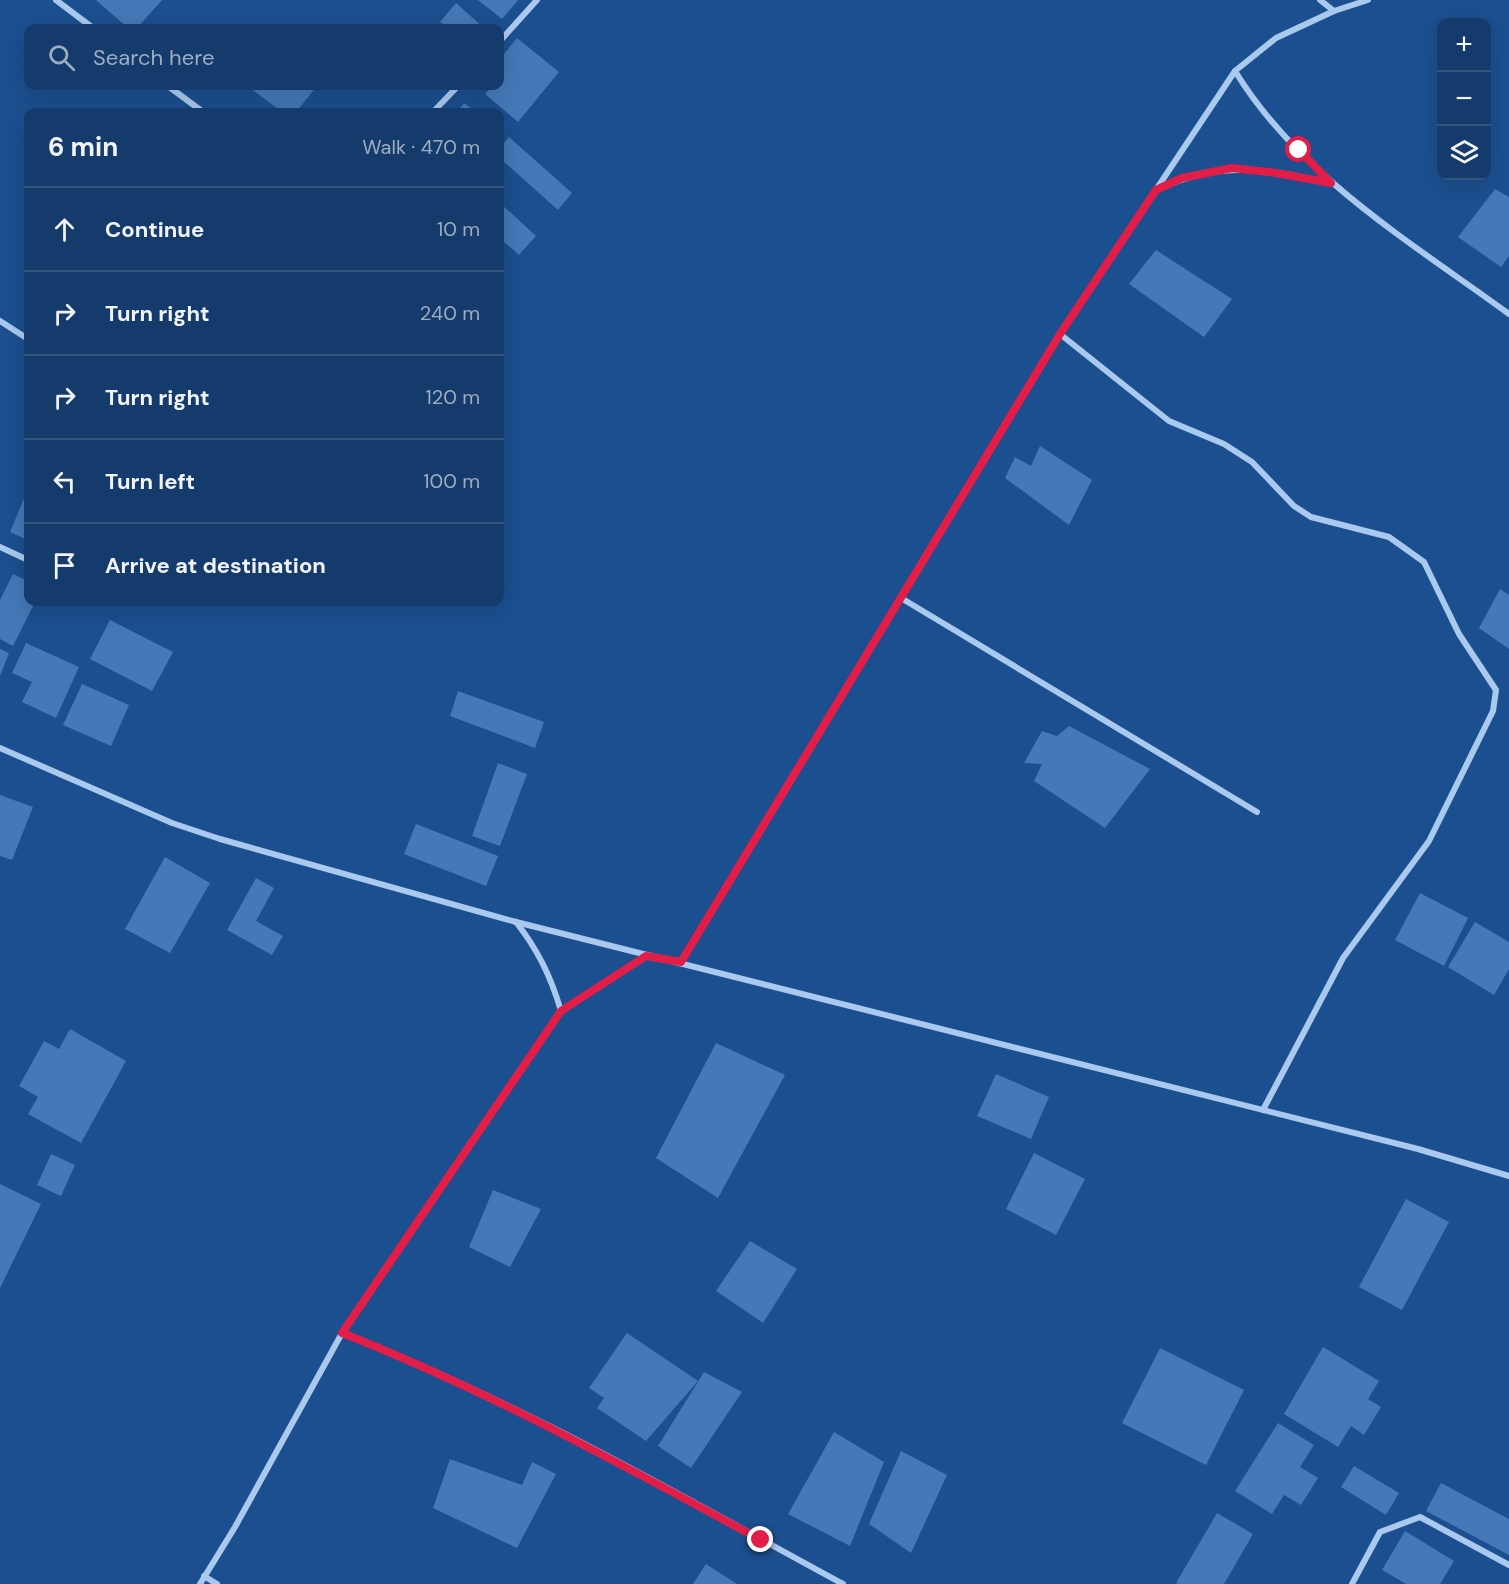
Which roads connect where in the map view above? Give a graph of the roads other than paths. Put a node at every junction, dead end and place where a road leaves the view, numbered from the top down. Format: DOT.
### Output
graph roads {
  1 [pos="56,0"];
  2 [pos="537,0"];
  3 [pos="1320,0"];
  4 [pos="1368,0"];
  5 [pos="1334,11"];
  6 [pos="88,24"];
  7 [pos="504,37"];
  8 [pos="1235,71"];
  9 [pos="173,90"];
  10 [pos="454,90"];
  11 [pos="198,108"];
  12 [pos="437,108"];
  13 [pos="1331,183"];
  14 [pos="1156,190"];
  15 [pos="1509,314"];
  16 [pos="0,321"];
  17 [pos="1060,334"];
  18 [pos="24,336"];
  19 [pos="0,546"];
  20 [pos="24,558"];
  21 [pos="901,598"];
  22 [pos="0,748"];
  23 [pos="1257,812"];
  24 [pos="516,922"];
  25 [pos="646,956"];
  26 [pos="681,962"];
  27 [pos="561,1011"];
  28 [pos="1263,1110"];
  29 [pos="1509,1176"];
  30 [pos="342,1333"];
  31 [pos="1509,1565"];
  32 [pos="204,1576"];
  33 [pos="200,1584"];
  34 [pos="217,1584"];
  35 [pos="843,1584"];
  36 [pos="1352,1584"];
  1 -- 6 [label="street"];
  2 -- 7 [label="street"];
  3 -- 5 [label="street"];
  4 -- 5 [label="street"];
  5 -- 8 [label="street"];
  8 -- 13 [label="street"];
  8 -- 14 [label="street"];
  9 -- 11 [label="street"];
  10 -- 12 [label="street"];
  13 -- 14 [label="street"];
  13 -- 15 [label="street"];
  14 -- 17 [label="street"];
  16 -- 18 [label="street"];
  17 -- 21 [label="street"];
  17 -- 28 [label="street"];
  19 -- 20 [label="street"];
  21 -- 23 [label="street"];
  21 -- 26 [label="street"];
  22 -- 24 [label="street"];
  24 -- 25 [label="street"];
  24 -- 27 [label="street"];
  25 -- 26 [label="street"];
  25 -- 27 [label="street"];
  26 -- 28 [label="street"];
  27 -- 30 [label="street"];
  28 -- 29 [label="street"];
  30 -- 32 [label="street"];
  30 -- 35 [label="street"];
  31 -- 36 [label="street"];
  32 -- 33 [label="street"];
  32 -- 34 [label="street"];
}
